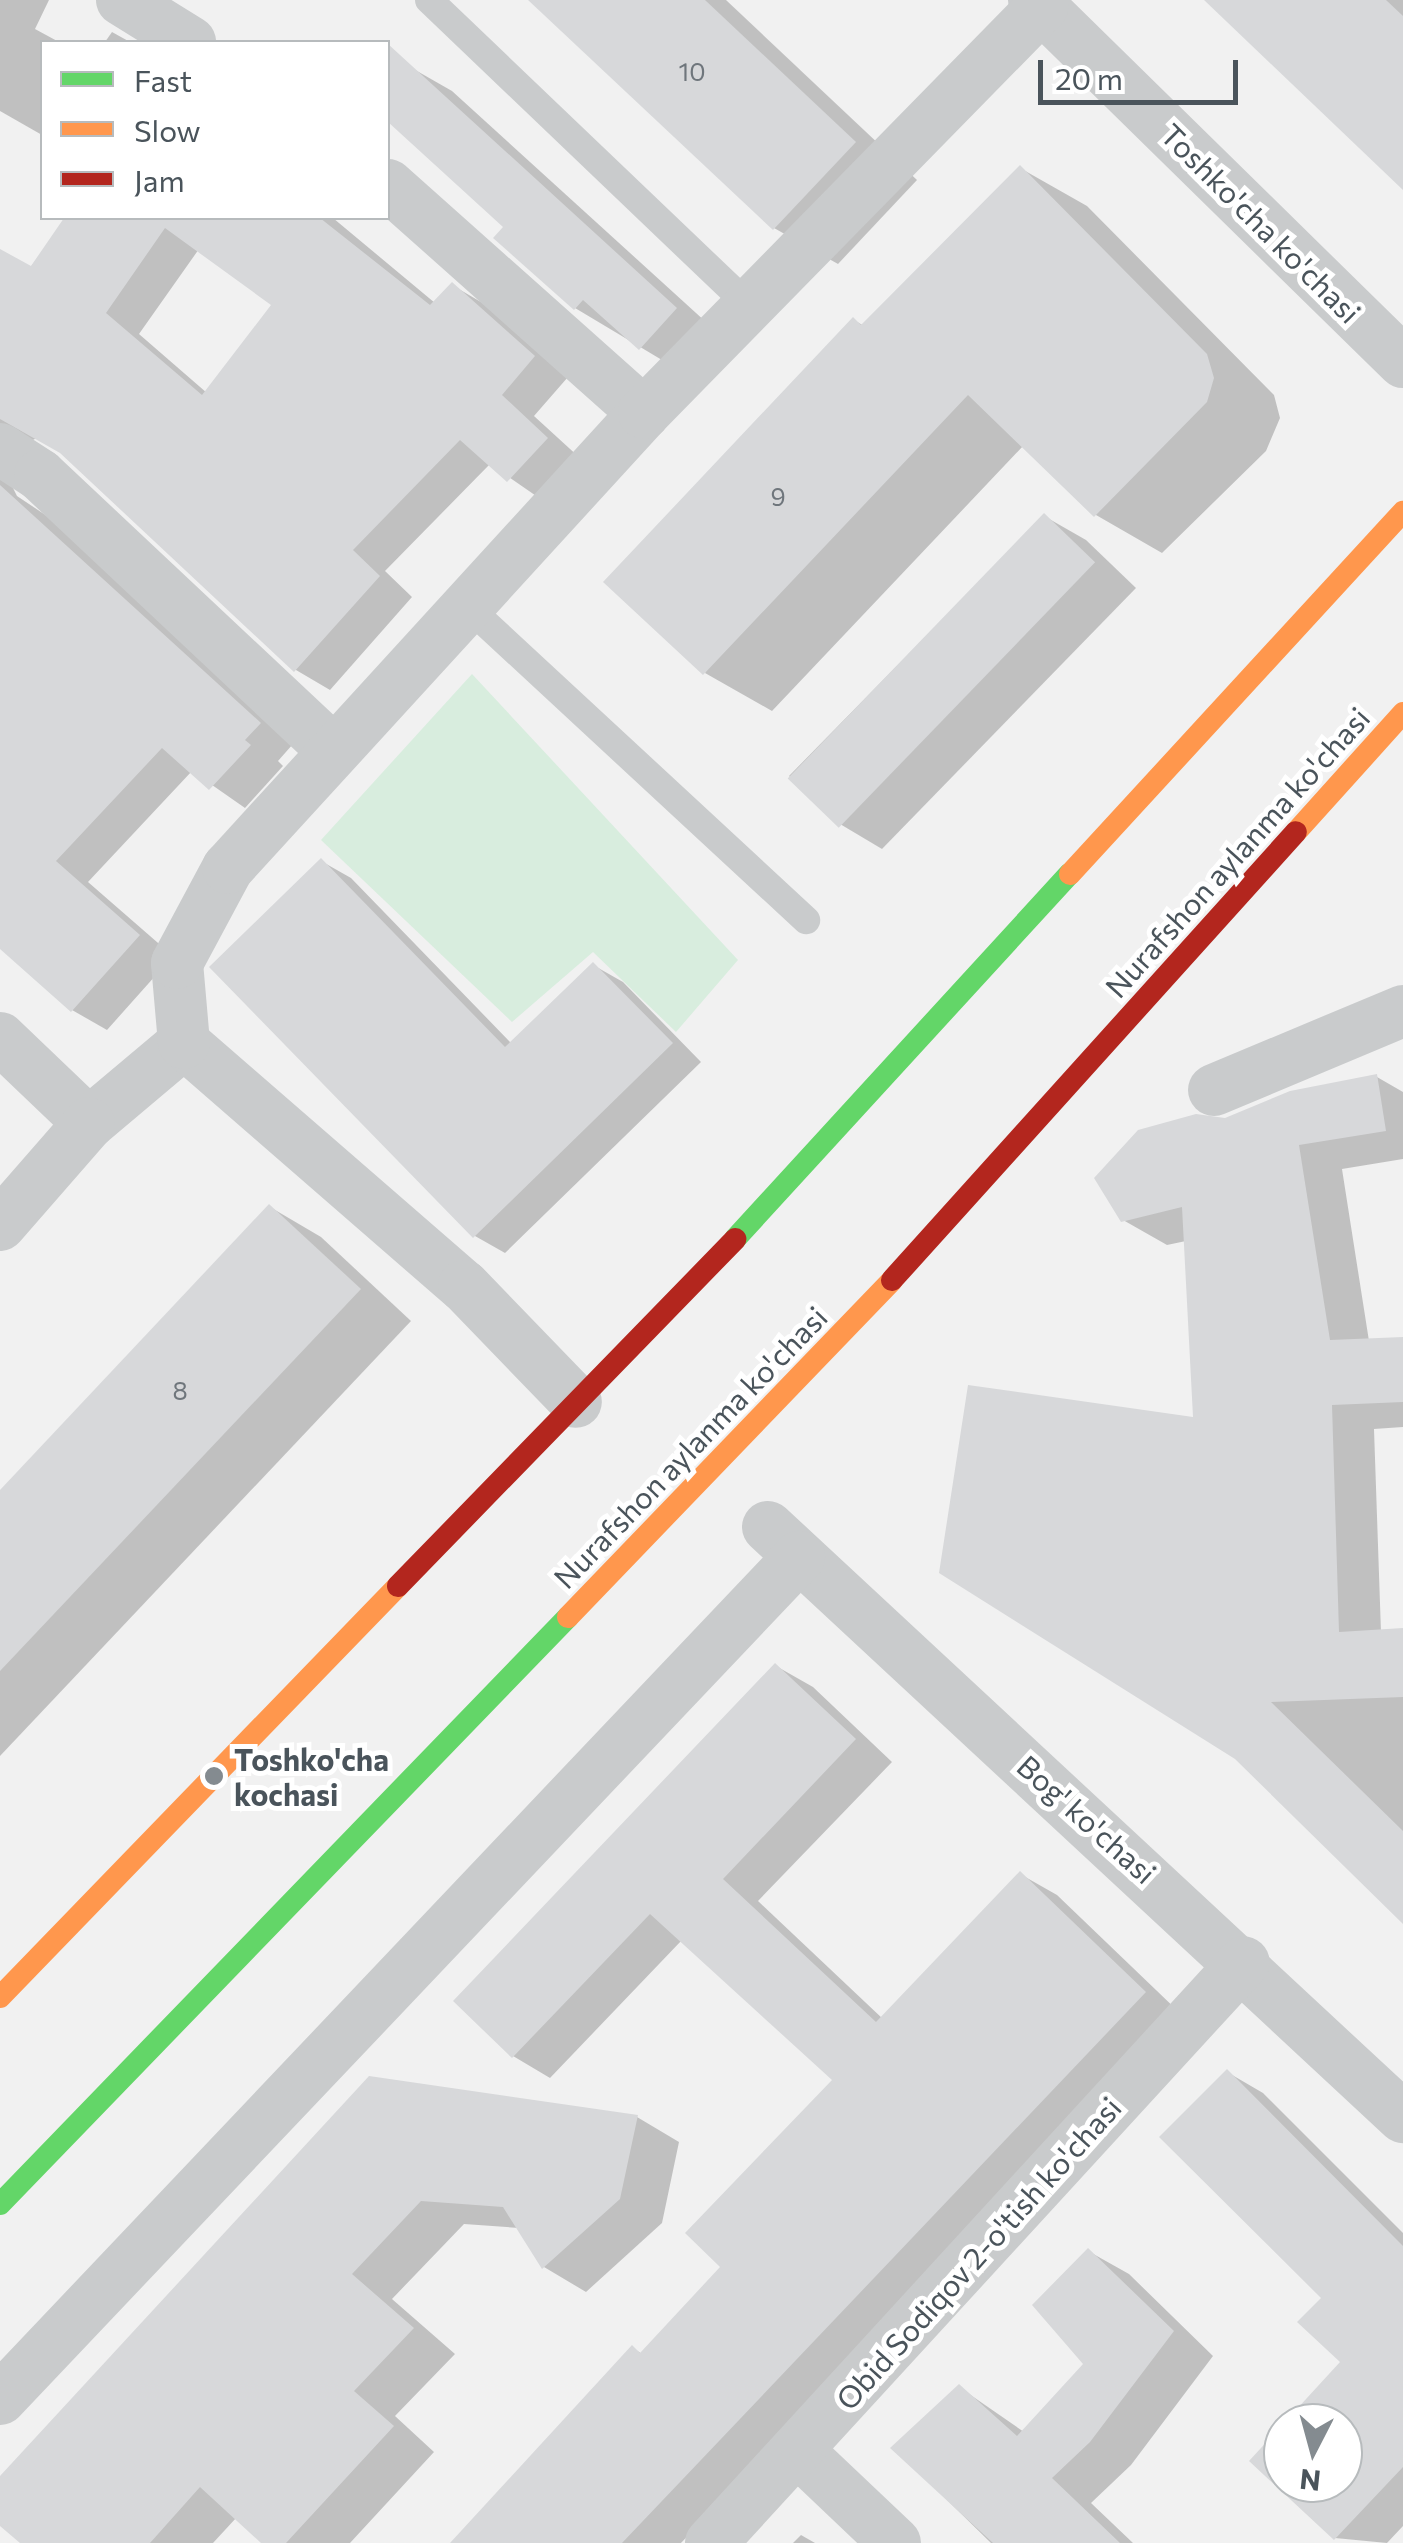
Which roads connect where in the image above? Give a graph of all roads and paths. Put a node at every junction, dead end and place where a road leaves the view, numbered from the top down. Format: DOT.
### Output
graph roads {
  1 [pos="122,0"];
  2 [pos="429,0"];
  3 [pos="1038,4"];
  4 [pos="187,40"];
  5 [pos="390,187"];
  6 [pos="747,304"];
  7 [pos="1403,362"];
  8 [pos="644,413"];
  9 [pos="0,449"];
  10 [pos="1403,512"];
  11 [pos="468,606"];
  12 [pos="1403,712"];
  13 [pos="332,749"];
  14 [pos="806,920"];
  15 [pos="1403,1010"];
  16 [pos="0,1038"];
  17 [pos="184,1043"];
  18 [pos="1214,1090"];
  19 [pos="90,1123"];
  20 [pos="0,1226"];
  21 [pos="576,1402"];
  22 [pos="1244,1962"];
  23 [pos="0,1997"];
  24 [pos="1403,2116"];
  25 [pos="0,2204"];
  26 [pos="0,2399"];
  27 [pos="797,2450"];
  28 [pos="711,2543"];
  29 [pos="895,2543"];
  1 -- 4 [label="street"];
  2 -- 6 [label="lane"];
  3 -- 6 [label="street"];
  3 -- 7 [label="street, Toshko'cha ko'chasi"];
  5 -- 8 [label="street"];
  6 -- 8 [label="street"];
  8 -- 11 [label="street"];
  9 -- 13 [label="street"];
  10 -- 21 [label="main road"];
  11 -- 13 [label="street"];
  11 -- 14 [label="lane"];
  12 -- 25 [label="main road, Nurafshon aylanma ko'chasi"];
  13 -- 17 [label="street"];
  15 -- 18 [label="street"];
  16 -- 19 [label="street"];
  17 -- 19 [label="street"];
  17 -- 21 [label="street"];
  19 -- 20 [label="street"];
  21 -- 23 [label="main road"];
  22 -- 24 [label="street, Bog' ko'chasi"];
  22 -- 26 [label="street, Bog' ko'chasi"];
  22 -- 27 [label="street, Obid Sodiqov 2-o'tish ko'chasi"];
  27 -- 28 [label="street, Obid Sodiqov 2-o'tish ko'chasi"];
  27 -- 29 [label="street"];
}
